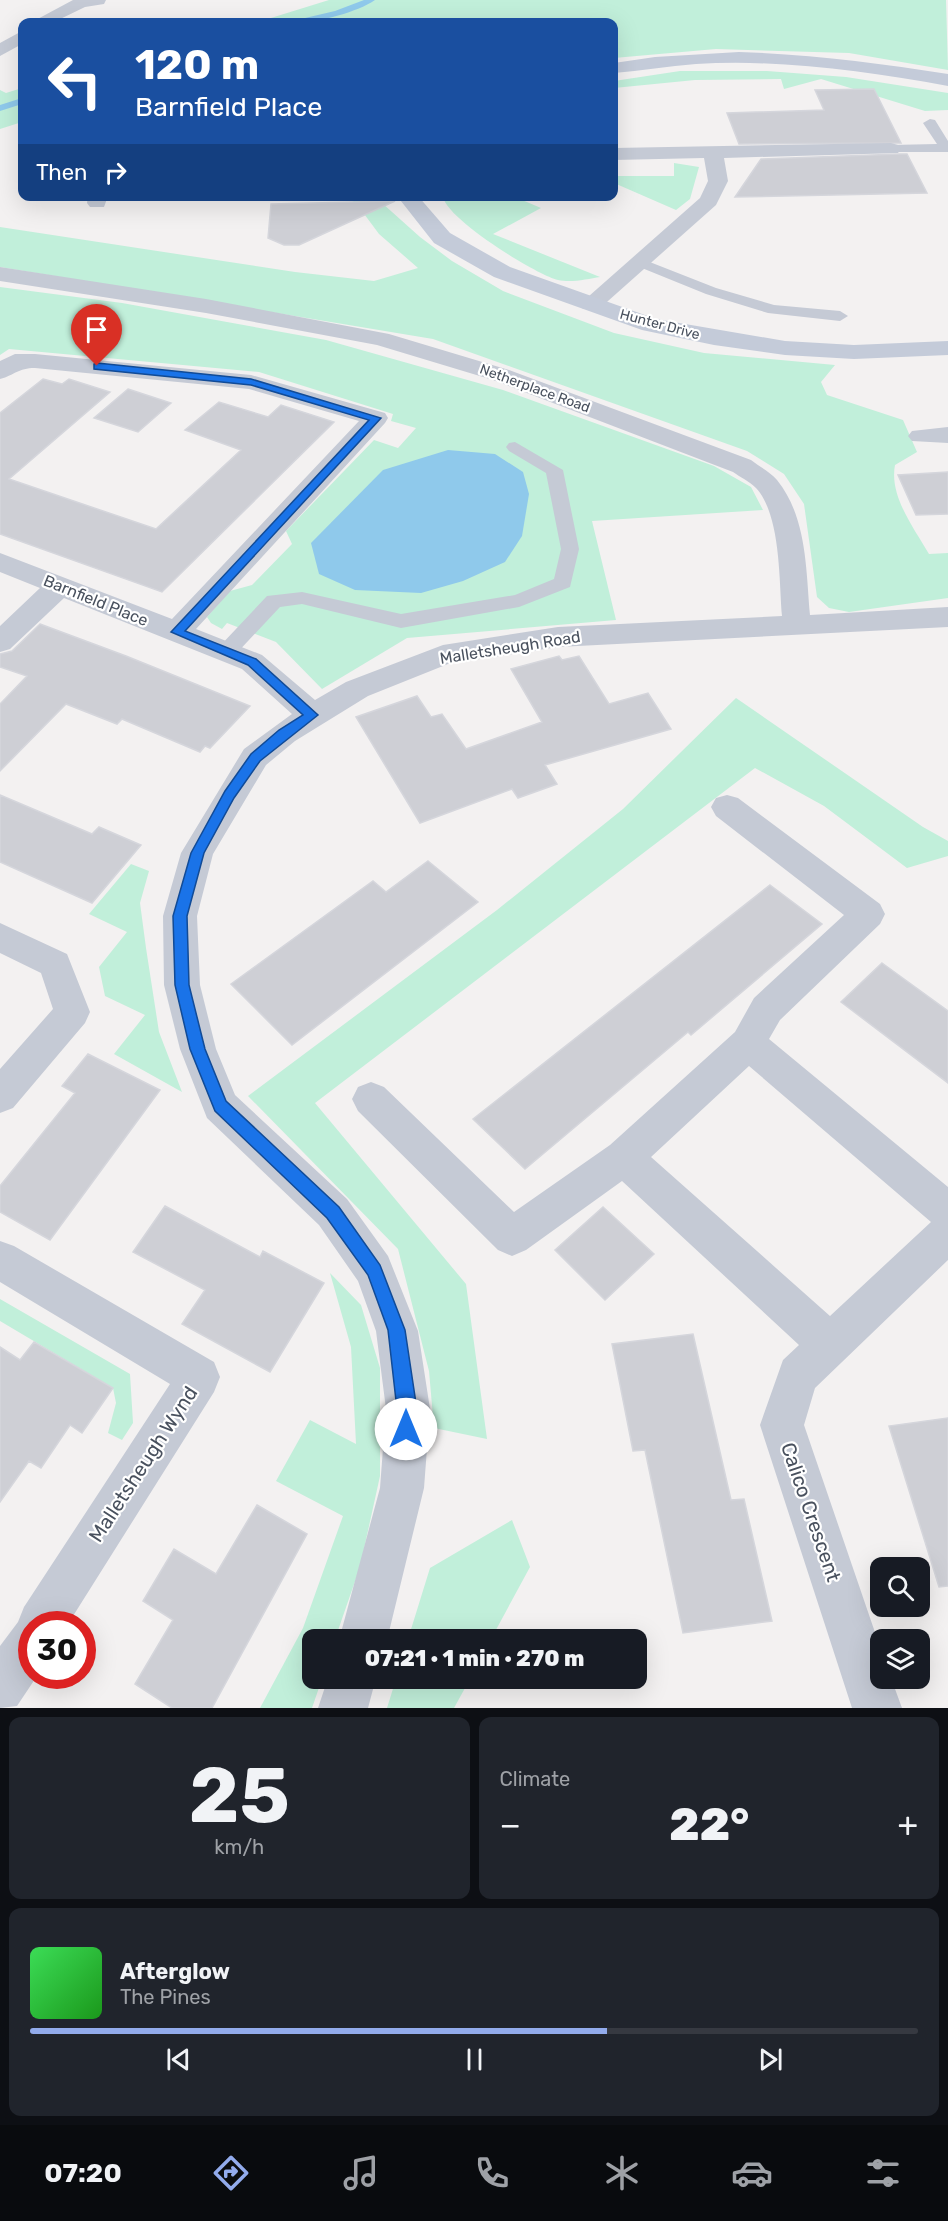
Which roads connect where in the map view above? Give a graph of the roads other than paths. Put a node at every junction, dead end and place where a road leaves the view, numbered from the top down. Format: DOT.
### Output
graph roads {
  1 [pos="98,0"];
  2 [pos="49,18"];
  3 [pos="18,39"];
  4 [pos="0,51"];
  5 [pos="618,68"];
  6 [pos="948,80"];
  7 [pos="930,123"];
  8 [pos="891,149"];
  9 [pos="713,152"];
  10 [pos="618,153"];
  11 [pos="411,201"];
  12 [pos="637,261"];
  13 [pos="0,274"];
  14 [pos="591,304"];
  15 [pos="840,316"];
  16 [pos="948,348"];
  17 [pos="0,372"];
  18 [pos="948,435"];
  19 [pos="921,436"];
  20 [pos="515,447"];
  21 [pos="0,562"];
  22 [pos="60,586"];
  23 [pos="948,617"];
  24 [pos="797,625"];
  25 [pos="177,632"];
  26 [pos="0,642"];
  27 [pos="226,652"];
  28 [pos="312,715"];
  29 [pos="727,807"];
  30 [pos="0,937"];
  31 [pos="748,1043"];
  32 [pos="0,1096"];
  33 [pos="371,1099"];
  34 [pos="624,1157"];
  35 [pos="948,1212"];
  36 [pos="948,1233"];
  37 [pos="0,1260"];
  38 [pos="830,1345"];
  39 [pos="49,1611"];
  40 [pos="366,1629"];
  41 [pos="18,1661"];
  42 [pos="0,1689"];
  43 [pos="348,1689"];
  44 [pos="343,1708"];
  45 [pos="877,1708"];
  1 -- 2 [label="street"];
  3 -- 4 [label="street"];
  5 -- 6 [label="street"];
  7 -- 8 [label="lane"];
  8 -- 9 [label="street"];
  9 -- 10 [label="street"];
  9 -- 12 [label="street"];
  11 -- 14 [label="street, Hunter Drive"];
  12 -- 14 [label="street"];
  12 -- 15 [label="lane"];
  13 -- 24 [label="street, Netherplace Road"];
  14 -- 16 [label="street, Hunter Drive"];
  17 -- 25 [label="street"];
  18 -- 19 [label="street"];
  20 -- 27 [label="lane"];
  21 -- 22 [label="street, Barnfield Place"];
  22 -- 25 [label="street, Barnfield Place"];
  22 -- 26 [label="street"];
  23 -- 24 [label="street"];
  24 -- 28 [label="street, Malletsheugh Road"];
  25 -- 27 [label="street, Barnfield Place"];
  27 -- 28 [label="street, Barnfield Place"];
  28 -- 40 [label="street, Malletsheugh Road"];
  29 -- 31 [label="street"];
  30 -- 32 [label="street"];
  31 -- 34 [label="street"];
  31 -- 35 [label="street"];
  33 -- 34 [label="street"];
  34 -- 38 [label="street"];
  36 -- 38 [label="street, Calico Crescent"];
  37 -- 39 [label="street, Malletsheugh Wynd"];
  38 -- 45 [label="street, Calico Crescent"];
  41 -- 42 [label="street"];
  43 -- 44 [label="street"];
}
